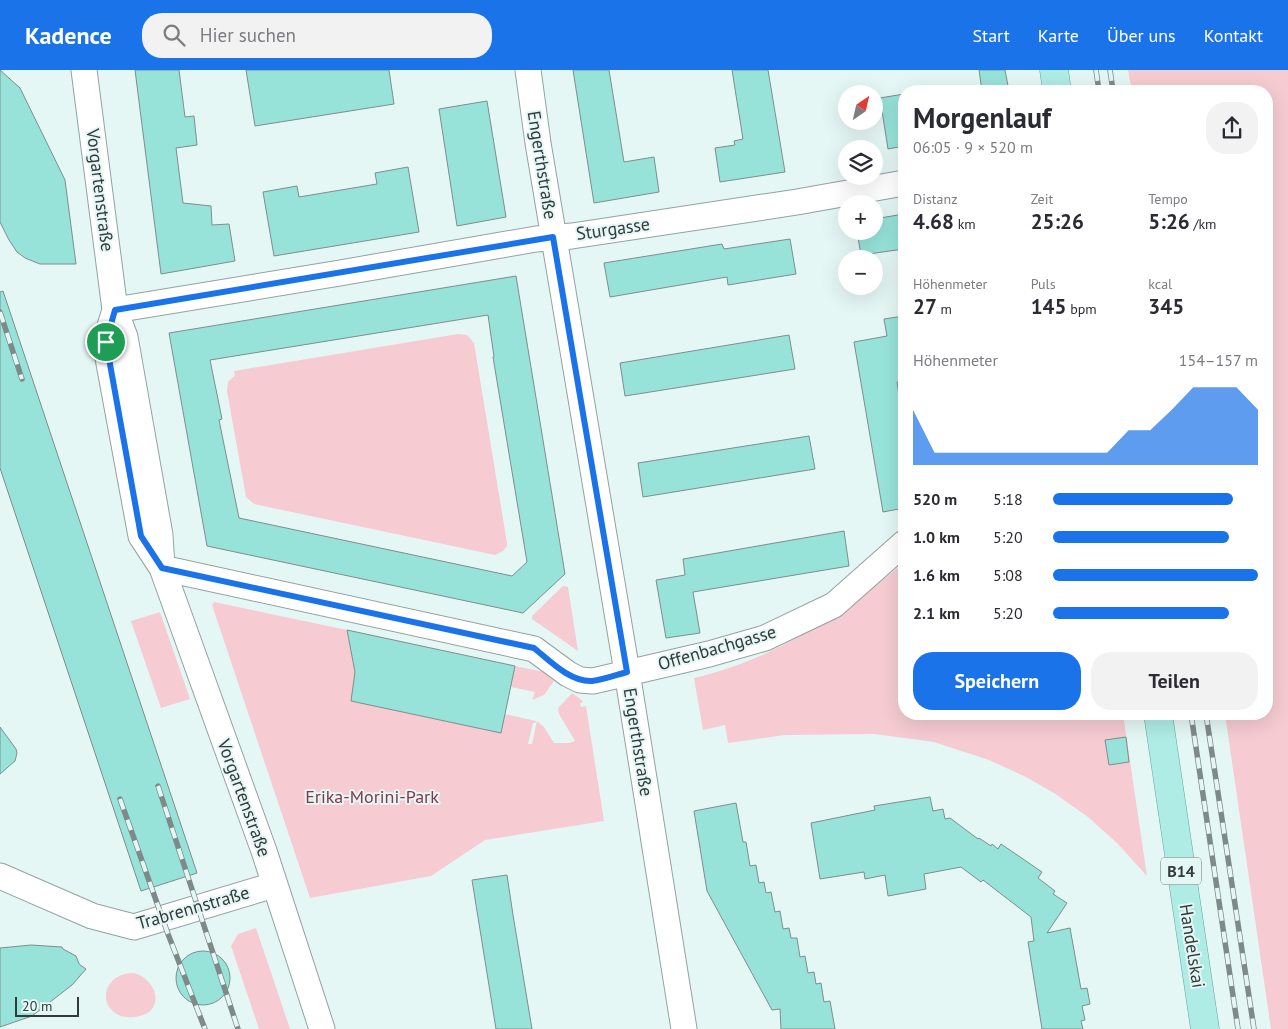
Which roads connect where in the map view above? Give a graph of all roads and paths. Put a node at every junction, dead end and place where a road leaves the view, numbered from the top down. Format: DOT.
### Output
graph roads {
  1 [pos="84,70"];
  2 [pos="528,70"];
  3 [pos="1054,70"];
  4 [pos="1056,85"];
  5 [pos="898,184"];
  6 [pos="553,237"];
  7 [pos="115,310"];
  8 [pos="898,548"];
  9 [pos="162,568"];
  10 [pos="627,672"];
  11 [pos="1159,720"];
  12 [pos="0,876"];
  13 [pos="274,885"];
  14 [pos="322,1029"];
  15 [pos="684,1029"];
  16 [pos="1205,1029"];
  1 -- 7 [label="street, Vorgartenstraße"];
  2 -- 6 [label="street, Engerthstraße"];
  3 -- 4 [label="main road"];
  5 -- 6 [label="street, Sturgasse"];
  6 -- 7 [label="street, Sturgasse"];
  6 -- 10 [label="street, Engerthstraße"];
  7 -- 9 [label="street, Vorgartenstraße"];
  8 -- 10 [label="street, Offenbachgasse"];
  9 -- 10 [label="street, Offenbachgasse"];
  9 -- 13 [label="street, Vorgartenstraße"];
  10 -- 15 [label="street, Engerthstraße"];
  11 -- 16 [label="main road, Handelskai / B14"];
  12 -- 13 [label="street, Trabrennstraße"];
  13 -- 14 [label="street, Vorgartenstraße"];
}
